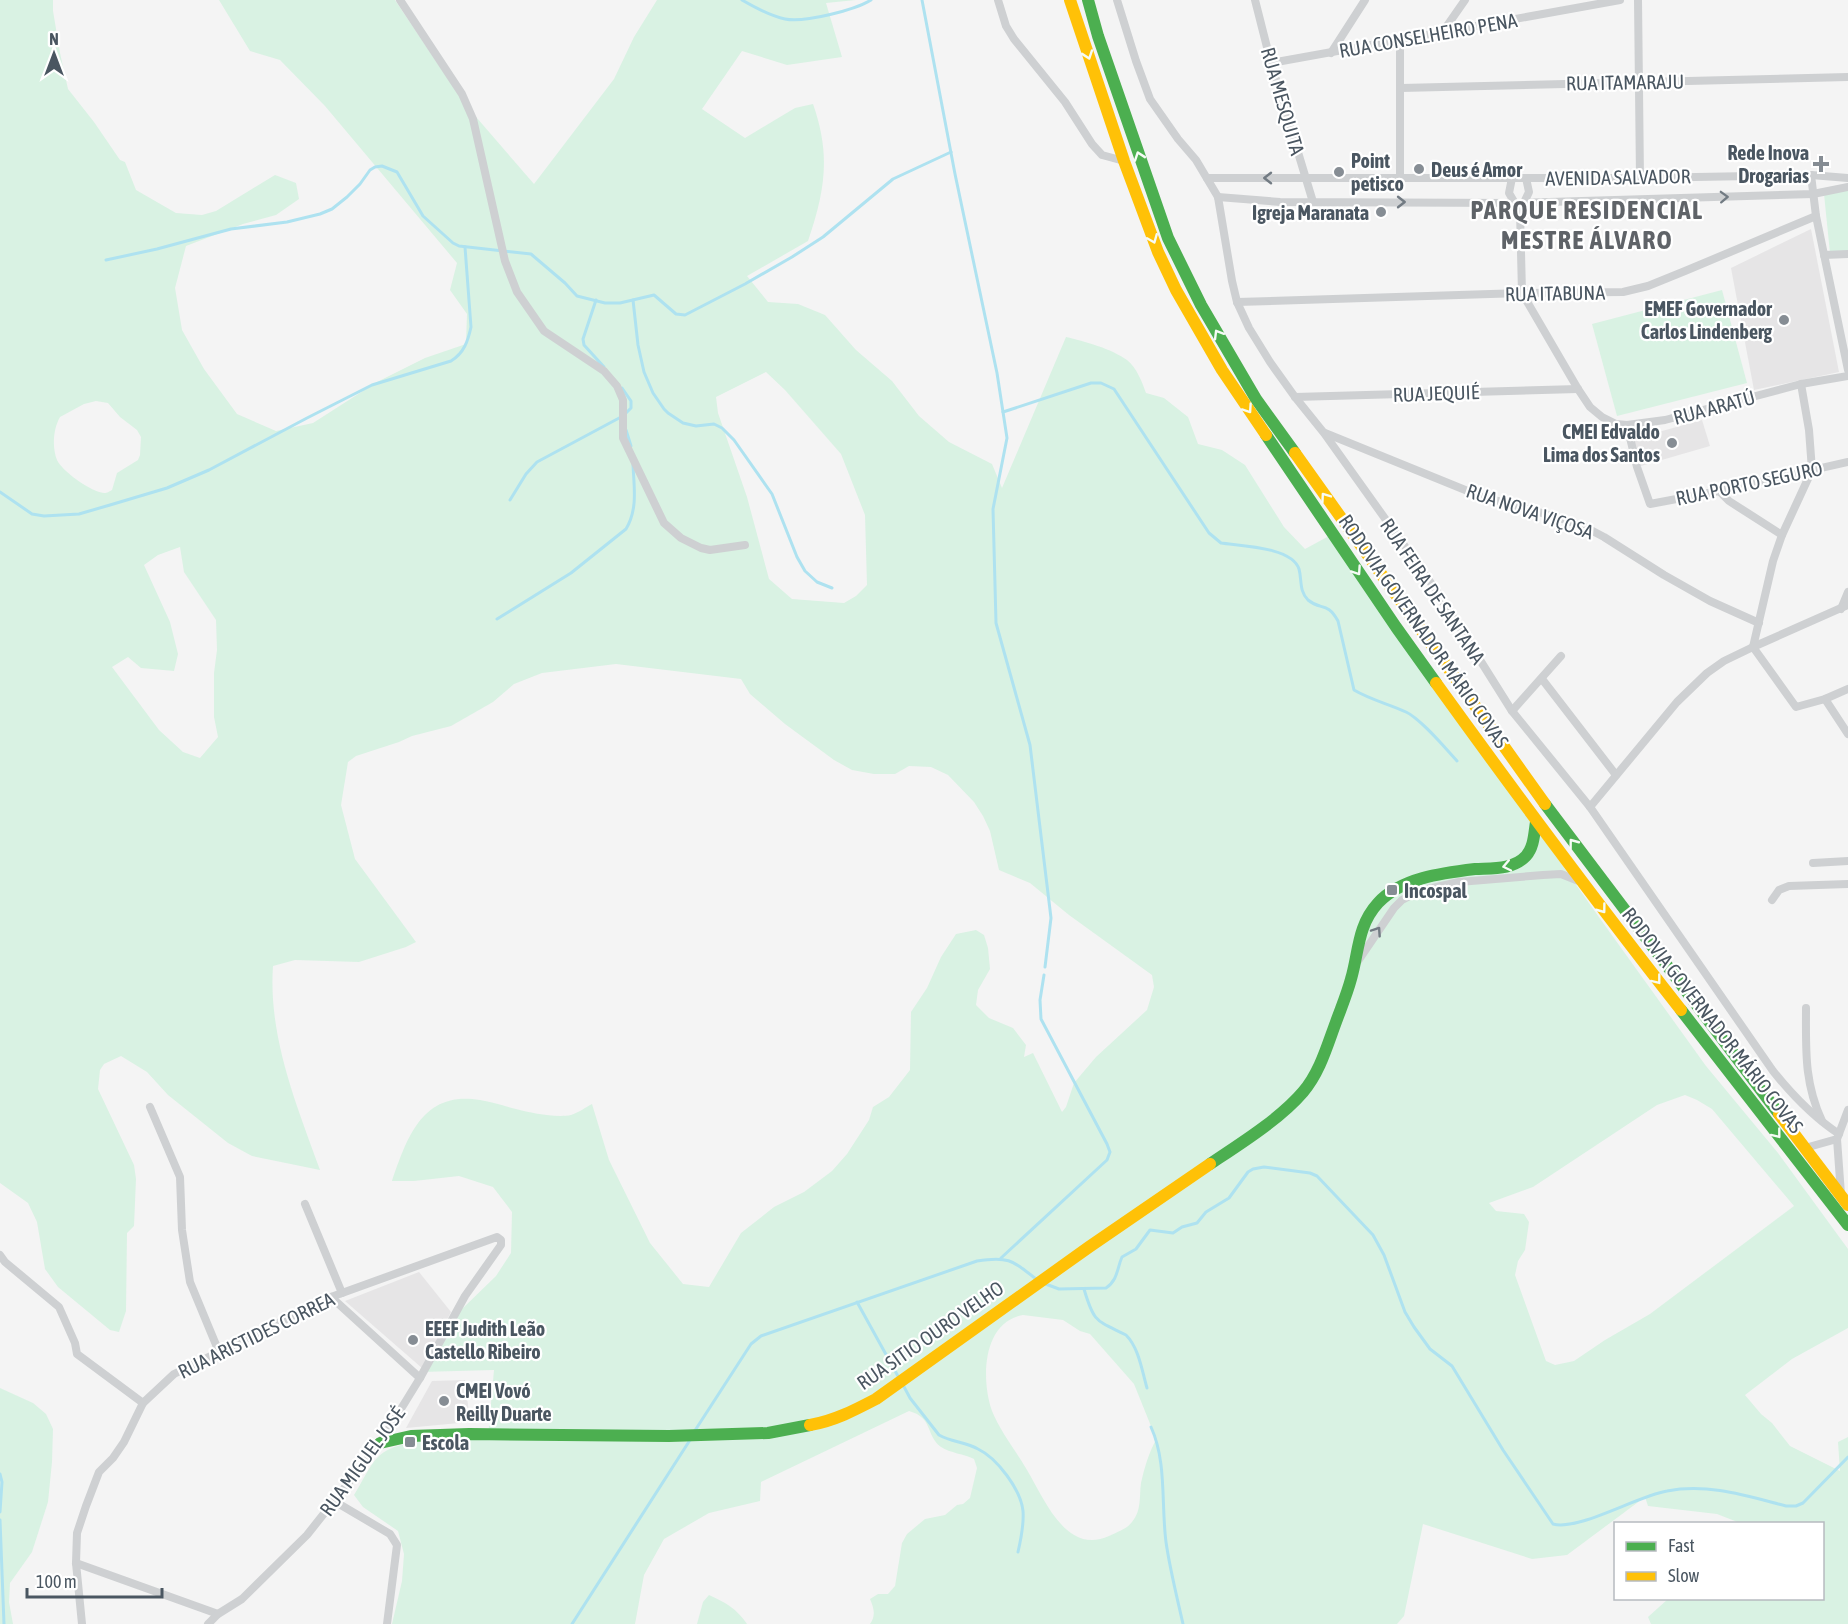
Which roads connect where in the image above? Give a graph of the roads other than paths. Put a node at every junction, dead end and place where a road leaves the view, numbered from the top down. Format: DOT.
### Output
graph roads {
  1 [pos="400,0"];
  2 [pos="998,0"];
  3 [pos="1070,0"];
  4 [pos="1088,0"];
  5 [pos="1117,0"];
  6 [pos="1365,0"];
  7 [pos="1465,0"];
  8 [pos="1620,0"];
  9 [pos="1638,0"];
  10 [pos="1258,2"];
  11 [pos="1442,33"];
  12 [pos="1400,40"];
  13 [pos="1331,53"];
  14 [pos="1271,63"];
  15 [pos="1848,78"];
  16 [pos="1638,81"];
  17 [pos="1401,88"];
  18 [pos="1124,162"];
  19 [pos="1811,175"];
  20 [pos="1400,177"];
  21 [pos="1208,178"];
  22 [pos="1306,178"];
  23 [pos="1512,178"];
  24 [pos="1526,178"];
  25 [pos="1640,178"];
  26 [pos="1848,178"];
  27 [pos="1848,187"];
  28 [pos="1813,194"];
  29 [pos="1218,197"];
  30 [pos="1313,202"];
  31 [pos="1520,206"];
  32 [pos="1816,216"];
  33 [pos="1848,254"];
  34 [pos="1824,255"];
  35 [pos="1522,293"];
  36 [pos="1237,302"];
  37 [pos="1848,370"];
  38 [pos="1848,376"];
  39 [pos="1801,384"];
  40 [pos="1578,389"];
  41 [pos="1295,396"];
  42 [pos="1627,425"];
  43 [pos="1324,433"];
  44 [pos="1848,462"];
  45 [pos="1812,470"];
  46 [pos="1719,491"];
  47 [pos="1782,535"];
  48 [pos="745,545"];
  49 [pos="1848,592"];
  50 [pos="1845,607"];
  51 [pos="1759,624"];
  52 [pos="1753,647"];
  53 [pos="1561,656"];
  54 [pos="1542,679"];
  55 [pos="1848,689"];
  56 [pos="1825,699"];
  57 [pos="1512,711"];
  58 [pos="1848,734"];
  59 [pos="1616,775"];
  60 [pos="1590,807"];
  61 [pos="1536,822"];
  62 [pos="1848,861"];
  63 [pos="1813,863"];
  64 [pos="1584,884"];
  65 [pos="1848,884"];
  66 [pos="1772,900"];
  67 [pos="1355,965"];
  68 [pos="1806,1008"];
  69 [pos="150,1107"];
  70 [pos="1848,1110"];
  71 [pos="1823,1124"];
  72 [pos="1838,1137"];
  73 [pos="1805,1148"];
  74 [pos="1845,1201"];
  75 [pos="305,1204"];
  76 [pos="1848,1225"];
  77 [pos="501,1240"];
  78 [pos="0,1255"];
  79 [pos="342,1293"];
  80 [pos="332,1297"];
  81 [pos="219,1352"];
  82 [pos="420,1378"];
  83 [pos="143,1403"];
  84 [pos="380,1443"];
  85 [pos="334,1501"];
  86 [pos="76,1563"];
  87 [pos="218,1614"];
  88 [pos="82,1624"];
  89 [pos="208,1624"];
  90 [pos="387,1624"];
  1 -- 48 [label="street"];
  2 -- 18 [label="street"];
  3 -- 18 [label="main road, RODOVIA GOVERNADOR MÁRIO COVAS, one-way"];
  73 -- 4 [label="main road, RODOVIA GOVERNADOR MÁRIO COVAS, one-way"];
  5 -- 21 [label="street, RUA FEIRA DE SANTANA"];
  6 -- 13 [label="street"];
  7 -- 11 [label="street"];
  8 -- 11 [label="street, RUA CONSELHEIRO PENA"];
  9 -- 16 [label="street"];
  10 -- 14 [label="street, RUA MESQUITA"];
  11 -- 12 [label="street, RUA CONSELHEIRO PENA"];
  12 -- 13 [label="street, RUA CONSELHEIRO PENA"];
  12 -- 17 [label="street"];
  13 -- 14 [label="street, RUA CONSELHEIRO PENA"];
  14 -- 22 [label="street, RUA MESQUITA"];
  15 -- 16 [label="street, RUA ITAMARAJU"];
  16 -- 17 [label="street, RUA ITAMARAJU"];
  16 -- 25 [label="street"];
  17 -- 20 [label="street"];
  18 -- 61 [label="main road, RODOVIA GOVERNADOR MÁRIO COVAS, one-way"];
  19 -- 25 [label="street, AVENIDA SALVADOR"];
  19 -- 26 [label="street, AVENIDA SALVADOR"];
  19 -- 28 [label="street"];
  20 -- 22 [label="street, AVENIDA SALVADOR"];
  20 -- 23 [label="street, AVENIDA SALVADOR"];
  22 -- 21 [label="street, AVENIDA SALVADOR, one-way"];
  21 -- 29 [label="street, RUA FEIRA DE SANTANA"];
  22 -- 30 [label="street, RUA MESQUITA"];
  23 -- 24 [label="street, AVENIDA SALVADOR"];
  23 -- 31 [label="street"];
  24 -- 25 [label="street, AVENIDA SALVADOR"];
  24 -- 31 [label="street"];
  27 -- 28 [label="street, AVENIDA SALVADOR"];
  31 -- 28 [label="street, AVENIDA SALVADOR, one-way"];
  28 -- 32 [label="street"];
  29 -- 30 [label="street, AVENIDA SALVADOR"];
  29 -- 36 [label="street, RUA FEIRA DE SANTANA"];
  30 -- 31 [label="street, AVENIDA SALVADOR, one-way"];
  31 -- 35 [label="street"];
  32 -- 34 [label="street"];
  32 -- 35 [label="street, RUA ITABUNA"];
  33 -- 34 [label="street"];
  34 -- 37 [label="street"];
  35 -- 36 [label="street, RUA ITABUNA"];
  35 -- 40 [label="street, RUA ARATÚ"];
  36 -- 41 [label="street, RUA FEIRA DE SANTANA"];
  38 -- 39 [label="street, RUA ARATÚ"];
  39 -- 42 [label="street, RUA ARATÚ"];
  39 -- 45 [label="street"];
  40 -- 41 [label="street, RUA JEQUIÉ"];
  40 -- 42 [label="street, RUA ARATÚ"];
  41 -- 43 [label="street, RUA FEIRA DE SANTANA"];
  42 -- 46 [label="street, RUA PORTO SEGURO"];
  43 -- 51 [label="street, RUA NOVA VIÇOSA"];
  43 -- 57 [label="street, RUA FEIRA DE SANTANA"];
  44 -- 45 [label="street, RUA PORTO SEGURO"];
  45 -- 46 [label="street, RUA PORTO SEGURO"];
  45 -- 47 [label="street"];
  46 -- 47 [label="street"];
  47 -- 51 [label="street"];
  49 -- 50 [label="street"];
  50 -- 52 [label="street"];
  51 -- 52 [label="street"];
  52 -- 56 [label="street"];
  52 -- 59 [label="street"];
  53 -- 54 [label="street"];
  54 -- 57 [label="street"];
  54 -- 59 [label="street"];
  55 -- 56 [label="street"];
  56 -- 58 [label="street"];
  57 -- 60 [label="street, RUA FEIRA DE SANTANA"];
  59 -- 60 [label="street"];
  60 -- 71 [label="street, RUA FEIRA DE SANTANA"];
  61 -- 64 [label="main road, RODOVIA GOVERNADOR MÁRIO COVAS"];
  61 -- 67 [label="main road, RUA SITIO OURO VELHO, one-way"];
  62 -- 63 [label="street"];
  67 -- 64 [label="street, RUA SITIO OURO VELHO, one-way"];
  64 -- 76 [label="main road, RODOVIA GOVERNADOR MÁRIO COVAS, one-way"];
  65 -- 66 [label="street"];
  67 -- 84 [label="main road, RUA SITIO OURO VELHO"];
  68 -- 71 [label="street"];
  69 -- 81 [label="street"];
  70 -- 72 [label="street"];
  71 -- 72 [label="street, RUA FEIRA DE SANTANA"];
  72 -- 73 [label="street"];
  72 -- 74 [label="street"];
  73 -- 74 [label="main road, RODOVIA GOVERNADOR MÁRIO COVAS"];
  75 -- 79 [label="street"];
  77 -- 79 [label="street, RUA ARISTIDES CORREA"];
  77 -- 82 [label="street, RUA MIGUEL JOSÉ"];
  78 -- 83 [label="street"];
  79 -- 80 [label="street, RUA ARISTIDES CORREA"];
  80 -- 81 [label="street, RUA ARISTIDES CORREA"];
  80 -- 82 [label="street"];
  81 -- 83 [label="street, RUA ARISTIDES CORREA"];
  82 -- 84 [label="street, RUA MIGUEL JOSÉ"];
  83 -- 86 [label="street, RUA ARISTIDES CORREA"];
  84 -- 85 [label="street, RUA MIGUEL JOSÉ"];
  85 -- 87 [label="street, RUA MIGUEL JOSÉ"];
  85 -- 90 [label="street"];
  86 -- 87 [label="street"];
  86 -- 88 [label="street, RUA ARISTIDES CORREA"];
  87 -- 89 [label="street, RUA MIGUEL JOSÉ"];
}
